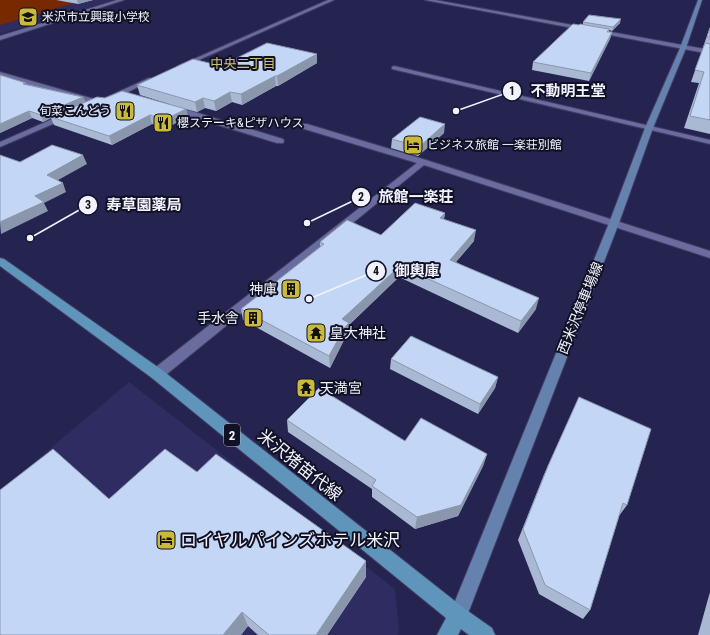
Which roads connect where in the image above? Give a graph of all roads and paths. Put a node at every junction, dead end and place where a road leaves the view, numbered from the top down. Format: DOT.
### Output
graph roads {
  1 [pos="122,0"];
  2 [pos="332,0"];
  3 [pos="427,0"];
  4 [pos="700,0"];
  5 [pos="0,38"];
  6 [pos="683,48"];
  7 [pos="710,52"];
  8 [pos="394,68"];
  9 [pos="171,70"];
  10 [pos="0,74"];
  11 [pos="157,77"];
  12 [pos="120,93"];
  13 [pos="136,97"];
  14 [pos="166,106"];
  15 [pos="77,112"];
  16 [pos="304,126"];
  17 [pos="649,128"];
  18 [pos="280,141"];
  19 [pos="710,142"];
  20 [pos="0,146"];
  21 [pos="423,162"];
  22 [pos="614,223"];
  23 [pos="710,255"];
  24 [pos="0,261"];
  25 [pos="157,374"];
  26 [pos="458,616"];
  27 [pos="447,635"];
  28 [pos="485,635"];
  1 -- 5 [label="street"];
  2 -- 9 [label="street"];
  3 -- 6 [label="street"];
  4 -- 6 [label="main road, 西米沢停車場線"];
  6 -- 7 [label="street"];
  6 -- 17 [label="main road, 西米沢停車場線"];
  8 -- 17 [label="street"];
  10 -- 12 [label="street"];
  11 -- 12 [label="street"];
  12 -- 13 [label="street"];
  14 -- 18 [label="street"];
  15 -- 20 [label="street"];
  16 -- 21 [label="street"];
  17 -- 19 [label="street"];
  17 -- 22 [label="main road, 西米沢停車場線"];
  21 -- 22 [label="street"];
  21 -- 25 [label="street"];
  22 -- 23 [label="street"];
  22 -- 26 [label="main road, 西米沢停車場線"];
  24 -- 25 [label="main road, 米沢猪苗代線 / 2"];
  25 -- 26 [label="main road, 米沢猪苗代線 / 2"];
  26 -- 27 [label="main road"];
  26 -- 28 [label="main road, 米沢猪苗代線"];
}
